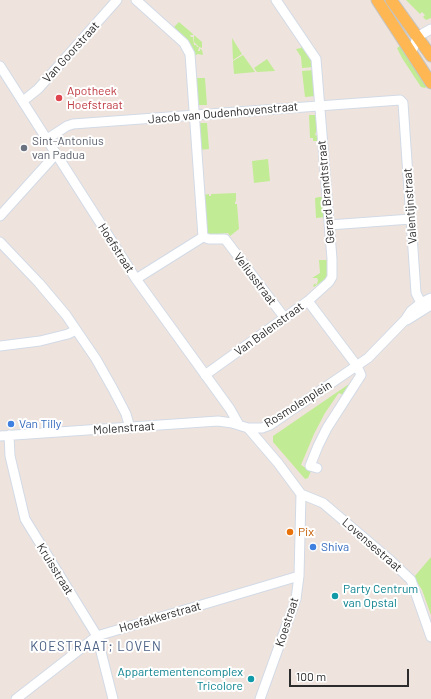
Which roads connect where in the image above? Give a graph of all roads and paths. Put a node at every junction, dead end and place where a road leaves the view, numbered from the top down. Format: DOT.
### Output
graph roads {
  1 [pos="117,0"];
  2 [pos="136,0"];
  3 [pos="276,0"];
  4 [pos="377,0"];
  5 [pos="390,0"];
  6 [pos="431,29"];
  7 [pos="417,37"];
  8 [pos="414,55"];
  9 [pos="431,57"];
  10 [pos="0,68"];
  11 [pos="431,83"];
  12 [pos="23,101"];
  13 [pos="402,101"];
  14 [pos="319,105"];
  15 [pos="194,119"];
  16 [pos="47,139"];
  17 [pos="56,154"];
  18 [pos="0,216"];
  19 [pos="411,219"];
  20 [pos="329,225"];
  21 [pos="203,237"];
  22 [pos="0,242"];
  23 [pos="136,279"];
  24 [pos="331,279"];
  25 [pos="431,298"];
  26 [pos="308,301"];
  27 [pos="425,306"];
  28 [pos="284,317"];
  29 [pos="76,330"];
  30 [pos="0,346"];
  31 [pos="357,366"];
  32 [pos="205,375"];
  33 [pos="243,427"];
  34 [pos="130,428"];
  35 [pos="4,436"];
  36 [pos="317,468"];
  37 [pos="301,494"];
  38 [pos="300,576"];
  39 [pos="97,636"];
  40 [pos="431,637"];
  41 [pos="16,699"];
  42 [pos="113,699"];
  43 [pos="260,699"];
  1 -- 12 [label="street, Van Goorstraat"];
  2 -- 15 [label="street"];
  3 -- 14 [label="street, Gerard Brandtstraat"];
  4 -- 8 [label="main road"];
  5 -- 7 [label="main road"];
  6 -- 7 [label="street"];
  7 -- 8 [label="street"];
  7 -- 9 [label="main road"];
  8 -- 9 [label="street"];
  8 -- 11 [label="main road"];
  10 -- 12 [label="street, Hoefstraat"];
  12 -- 16 [label="street, Hoefstraat"];
  13 -- 14 [label="street, Jacob van Oudenhovenstraat"];
  13 -- 19 [label="street, Valentijnstraat"];
  14 -- 15 [label="street, Jacob van Oudenhovenstraat"];
  14 -- 20 [label="street, Gerard Brandtstraat"];
  15 -- 16 [label="street, Jacob van Oudenhovenstraat"];
  15 -- 21 [label="street"];
  16 -- 17 [label="street, Hoefstraat"];
  17 -- 18 [label="street"];
  17 -- 23 [label="street, Hoefstraat"];
  19 -- 20 [label="street"];
  19 -- 27 [label="street, Valentijnstraat"];
  20 -- 24 [label="street, Gerard Brandtstraat"];
  21 -- 23 [label="street"];
  21 -- 28 [label="street, Veliusstraat"];
  22 -- 29 [label="street"];
  23 -- 32 [label="street, Hoefstraat"];
  24 -- 26 [label="street, Van Balenstraat"];
  25 -- 27 [label="street, Rosmolenplein"];
  26 -- 28 [label="street, Van Balenstraat"];
  26 -- 31 [label="street"];
  27 -- 31 [label="street, Rosmolenplein"];
  28 -- 32 [label="street, Van Balenstraat"];
  29 -- 30 [label="street"];
  29 -- 34 [label="street"];
  31 -- 33 [label="street, Rosmolenplein"];
  31 -- 36 [label="street, Rosmolenplein"];
  32 -- 33 [label="street, Hoefstraat"];
  33 -- 34 [label="street, Molenstraat"];
  33 -- 37 [label="street, Rosmolenplein"];
  34 -- 35 [label="street, Molenstraat"];
  35 -- 39 [label="street, Kruisstraat"];
  37 -- 38 [label="street, Koestraat"];
  37 -- 40 [label="street, Lovensestraat"];
  38 -- 39 [label="street, Hoefakkerstraat"];
  38 -- 43 [label="street, Koestraat"];
  39 -- 41 [label="street, Hoefakkerstraat"];
  39 -- 42 [label="street, Kruisstraat"];
}
